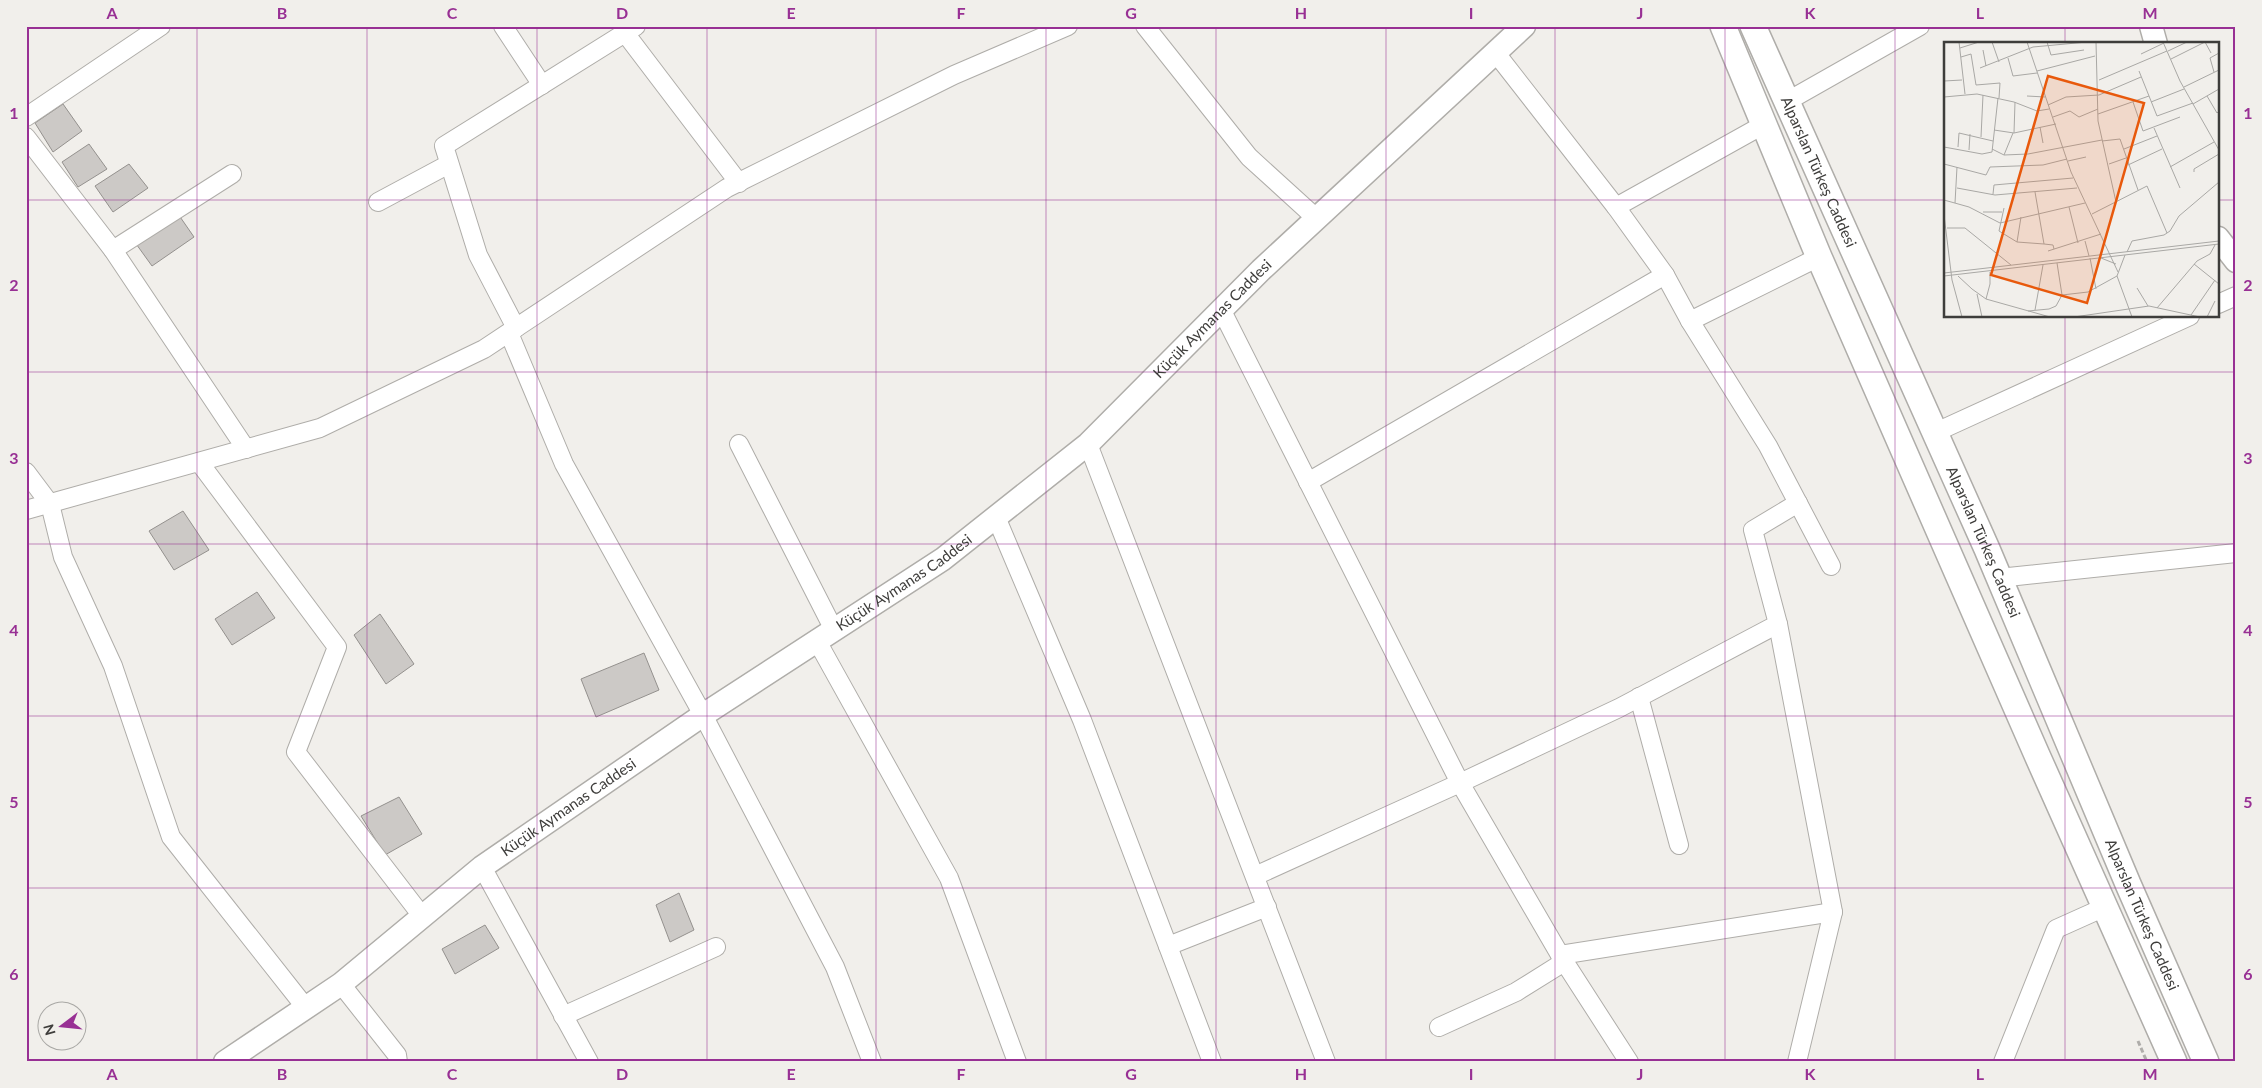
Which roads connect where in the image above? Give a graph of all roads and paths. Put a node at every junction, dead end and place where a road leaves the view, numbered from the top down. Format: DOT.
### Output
graph roads {
  1 [pos="161,26"];
  2 [pos="503,26"];
  3 [pos="1068,26"];
  4 [pos="1145,26"];
  5 [pos="1524,26"];
  6 [pos="1920,26"];
  7 [pos="2150,26"];
  8 [pos="1722,28"];
  9 [pos="630,30"];
  10 [pos="1756,30"];
  11 [pos="2155,42"];
  12 [pos="1495,52"];
  13 [pos="542,85"];
  14 [pos="1786,102"];
  15 [pos="26,117"];
  16 [pos="1763,124"];
  17 [pos="26,137"];
  18 [pos="449,164"];
  19 [pos="232,174"];
  20 [pos="739,183"];
  21 [pos="378,202"];
  22 [pos="1616,207"];
  23 [pos="1316,218"];
  24 [pos="2220,241"];
  25 [pos="113,250"];
  26 [pos="1819,257"];
  27 [pos="2236,261"];
  28 [pos="1665,275"];
  29 [pos="2236,296"];
  30 [pos="2220,303"];
  31 [pos="1221,310"];
  32 [pos="2186,318"];
  33 [pos="1690,321"];
  34 [pos="512,330"];
  35 [pos="1934,433"];
  36 [pos="739,444"];
  37 [pos="1088,444"];
  38 [pos="246,449"];
  39 [pos="199,462"];
  40 [pos="26,472"];
  41 [pos="1308,482"];
  42 [pos="1798,503"];
  43 [pos="50,504"];
  44 [pos="26,510"];
  45 [pos="996,516"];
  46 [pos="2236,553"];
  47 [pos="1831,566"];
  48 [pos="1999,578"];
  49 [pos="1778,624"];
  50 [pos="826,635"];
  51 [pos="1639,697"];
  52 [pos="703,715"];
  53 [pos="1460,783"];
  54 [pos="1678,845"];
  55 [pos="482,867"];
  56 [pos="1255,876"];
  57 [pos="1267,907"];
  58 [pos="2105,907"];
  59 [pos="1833,912"];
  60 [pos="422,916"];
  61 [pos="1168,946"];
  62 [pos="716,947"];
  63 [pos="1562,958"];
  64 [pos="341,984"];
  65 [pos="306,1008"];
  66 [pos="563,1016"];
  67 [pos="1439,1027"];
  68 [pos="232,1060"];
  69 [pos="398,1062"];
  70 [pos="589,1062"];
  71 [pos="872,1062"];
  72 [pos="1017,1062"];
  73 [pos="1212,1062"];
  74 [pos="1326,1062"];
  75 [pos="1629,1062"];
  76 [pos="1796,1062"];
  77 [pos="2003,1062"];
  78 [pos="2174,1062"];
  79 [pos="2206,1062"];
  1 -- 15 [label="street"];
  2 -- 13 [label="street"];
  3 -- 20 [label="street"];
  4 -- 23 [label="street"];
  5 -- 12 [label="street, Küçük Aymanas Caddesi"];
  6 -- 14 [label="street"];
  7 -- 11 [label="street"];
  8 -- 16 [label="main road, Alparslan Türkeş Caddesi"];
  9 -- 13 [label="street"];
  9 -- 20 [label="street"];
  10 -- 14 [label="main road, Alparslan Türkeş Caddesi"];
  12 -- 22 [label="street"];
  12 -- 23 [label="street, Küçük Aymanas Caddesi"];
  13 -- 18 [label="street"];
  14 -- 35 [label="main road, Alparslan Türkeş Caddesi"];
  16 -- 22 [label="street"];
  16 -- 26 [label="main road, Alparslan Türkeş Caddesi"];
  17 -- 25 [label="street"];
  18 -- 21 [label="street"];
  18 -- 34 [label="street"];
  19 -- 25 [label="street"];
  20 -- 34 [label="street"];
  22 -- 28 [label="street"];
  23 -- 31 [label="street, Küçük Aymanas Caddesi"];
  24 -- 27 [label="street"];
  25 -- 38 [label="street"];
  26 -- 33 [label="street"];
  26 -- 58 [label="main road, Alparslan Türkeş Caddesi"];
  28 -- 33 [label="street"];
  28 -- 41 [label="street"];
  29 -- 30 [label="street"];
  31 -- 37 [label="street, Küçük Aymanas Caddesi"];
  31 -- 41 [label="street"];
  32 -- 35 [label="street"];
  33 -- 42 [label="street"];
  34 -- 38 [label="street"];
  34 -- 52 [label="street"];
  35 -- 48 [label="main road, Alparslan Türkeş Caddesi"];
  36 -- 50 [label="street"];
  37 -- 45 [label="street, Küçük Aymanas Caddesi"];
  37 -- 56 [label="street"];
  38 -- 39 [label="street"];
  39 -- 43 [label="street"];
  39 -- 60 [label="street"];
  40 -- 43 [label="street"];
  41 -- 53 [label="street"];
  42 -- 47 [label="street"];
  42 -- 49 [label="street"];
  43 -- 44 [label="street"];
  43 -- 65 [label="street"];
  45 -- 50 [label="street, Küçük Aymanas Caddesi"];
  45 -- 61 [label="street"];
  46 -- 48 [label="street"];
  48 -- 79 [label="main road, Alparslan Türkeş Caddesi"];
  49 -- 51 [label="street"];
  49 -- 59 [label="street"];
  50 -- 52 [label="street, Küçük Aymanas Caddesi"];
  50 -- 72 [label="street"];
  51 -- 53 [label="street"];
  51 -- 54 [label="street"];
  52 -- 55 [label="street, Küçük Aymanas Caddesi"];
  52 -- 71 [label="street"];
  53 -- 56 [label="street"];
  53 -- 63 [label="street"];
  55 -- 60 [label="street, Küçük Aymanas Caddesi"];
  55 -- 66 [label="street"];
  56 -- 57 [label="street"];
  57 -- 61 [label="street"];
  57 -- 74 [label="street"];
  58 -- 77 [label="street"];
  58 -- 78 [label="main road, Alparslan Türkeş Caddesi"];
  59 -- 63 [label="street"];
  59 -- 76 [label="street"];
  60 -- 64 [label="street, Küçük Aymanas Caddesi"];
  61 -- 73 [label="street"];
  62 -- 66 [label="street"];
  63 -- 67 [label="street"];
  63 -- 75 [label="street"];
  64 -- 65 [label="street, Küçük Aymanas Caddesi"];
  64 -- 69 [label="street"];
  65 -- 68 [label="street, Küçük Aymanas Caddesi"];
  66 -- 70 [label="street"];
}
